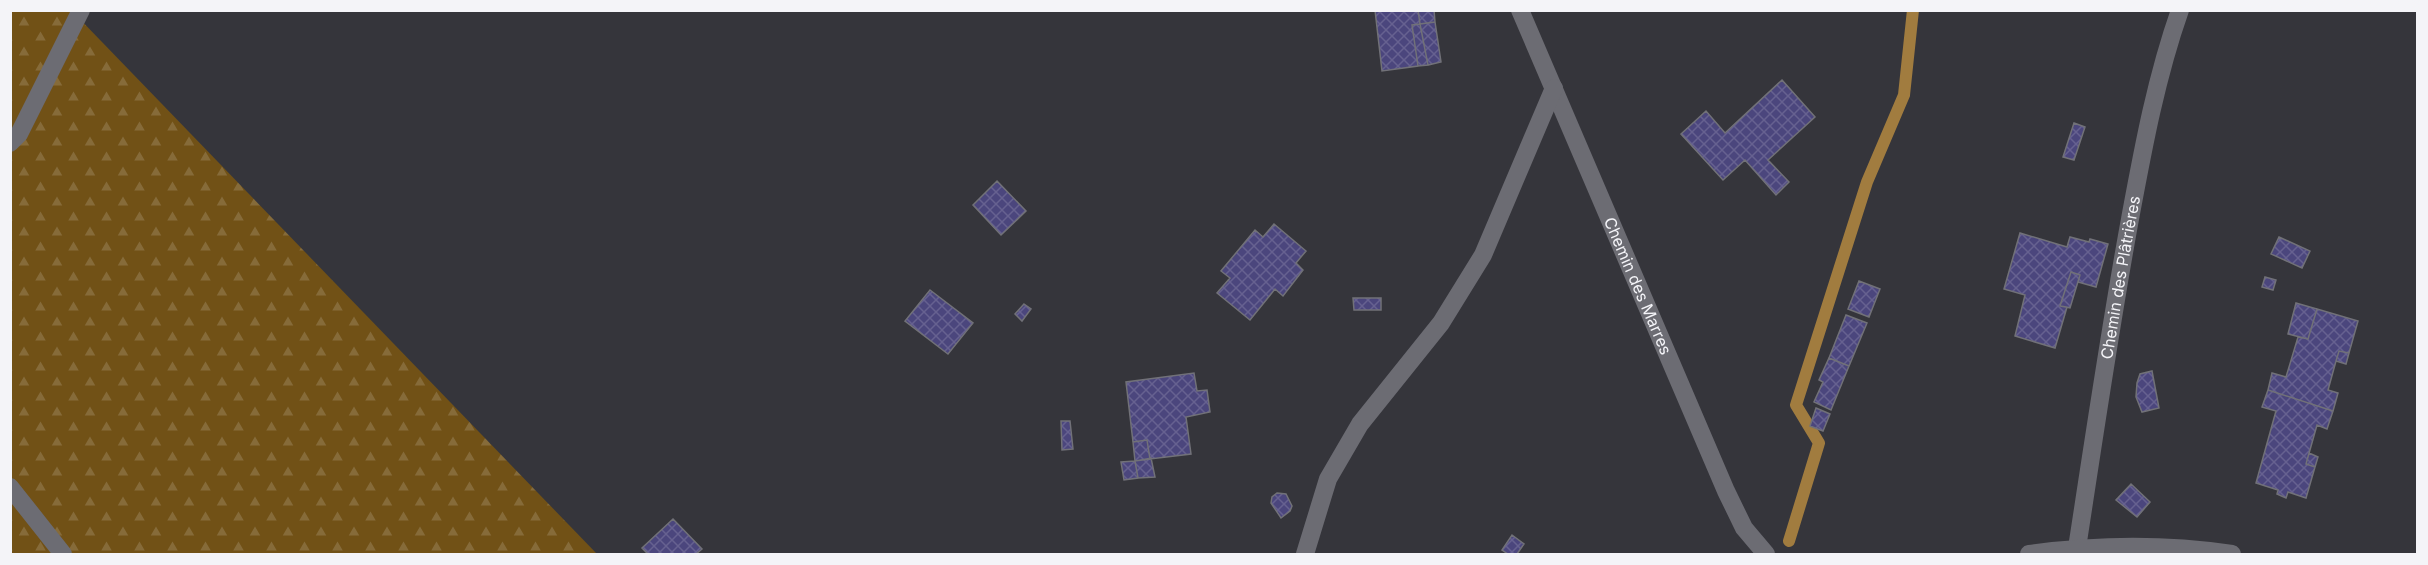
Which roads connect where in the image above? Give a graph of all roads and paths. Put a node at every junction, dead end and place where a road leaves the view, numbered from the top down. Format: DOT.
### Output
graph roads {
  1 [pos="81,10"];
  2 [pos="1520,10"];
  3 [pos="2180,10"];
  4 [pos="1554,88"];
  5 [pos="10,143"];
  6 [pos="10,487"];
  7 [pos="2077,548"];
  8 [pos="63,555"];
  9 [pos="1305,555"];
  10 [pos="1766,555"];
  11 [pos="2029,555"];
  12 [pos="2232,555"];
  1 -- 5 [label="street"];
  2 -- 4 [label="street, Chemin des Marres"];
  3 -- 7 [label="street, Chemin des Plâtrières"];
  4 -- 9 [label="street"];
  4 -- 10 [label="street, Chemin des Marres"];
  6 -- 8 [label="street"];
  7 -- 11 [label="street"];
  7 -- 12 [label="street"];
}
